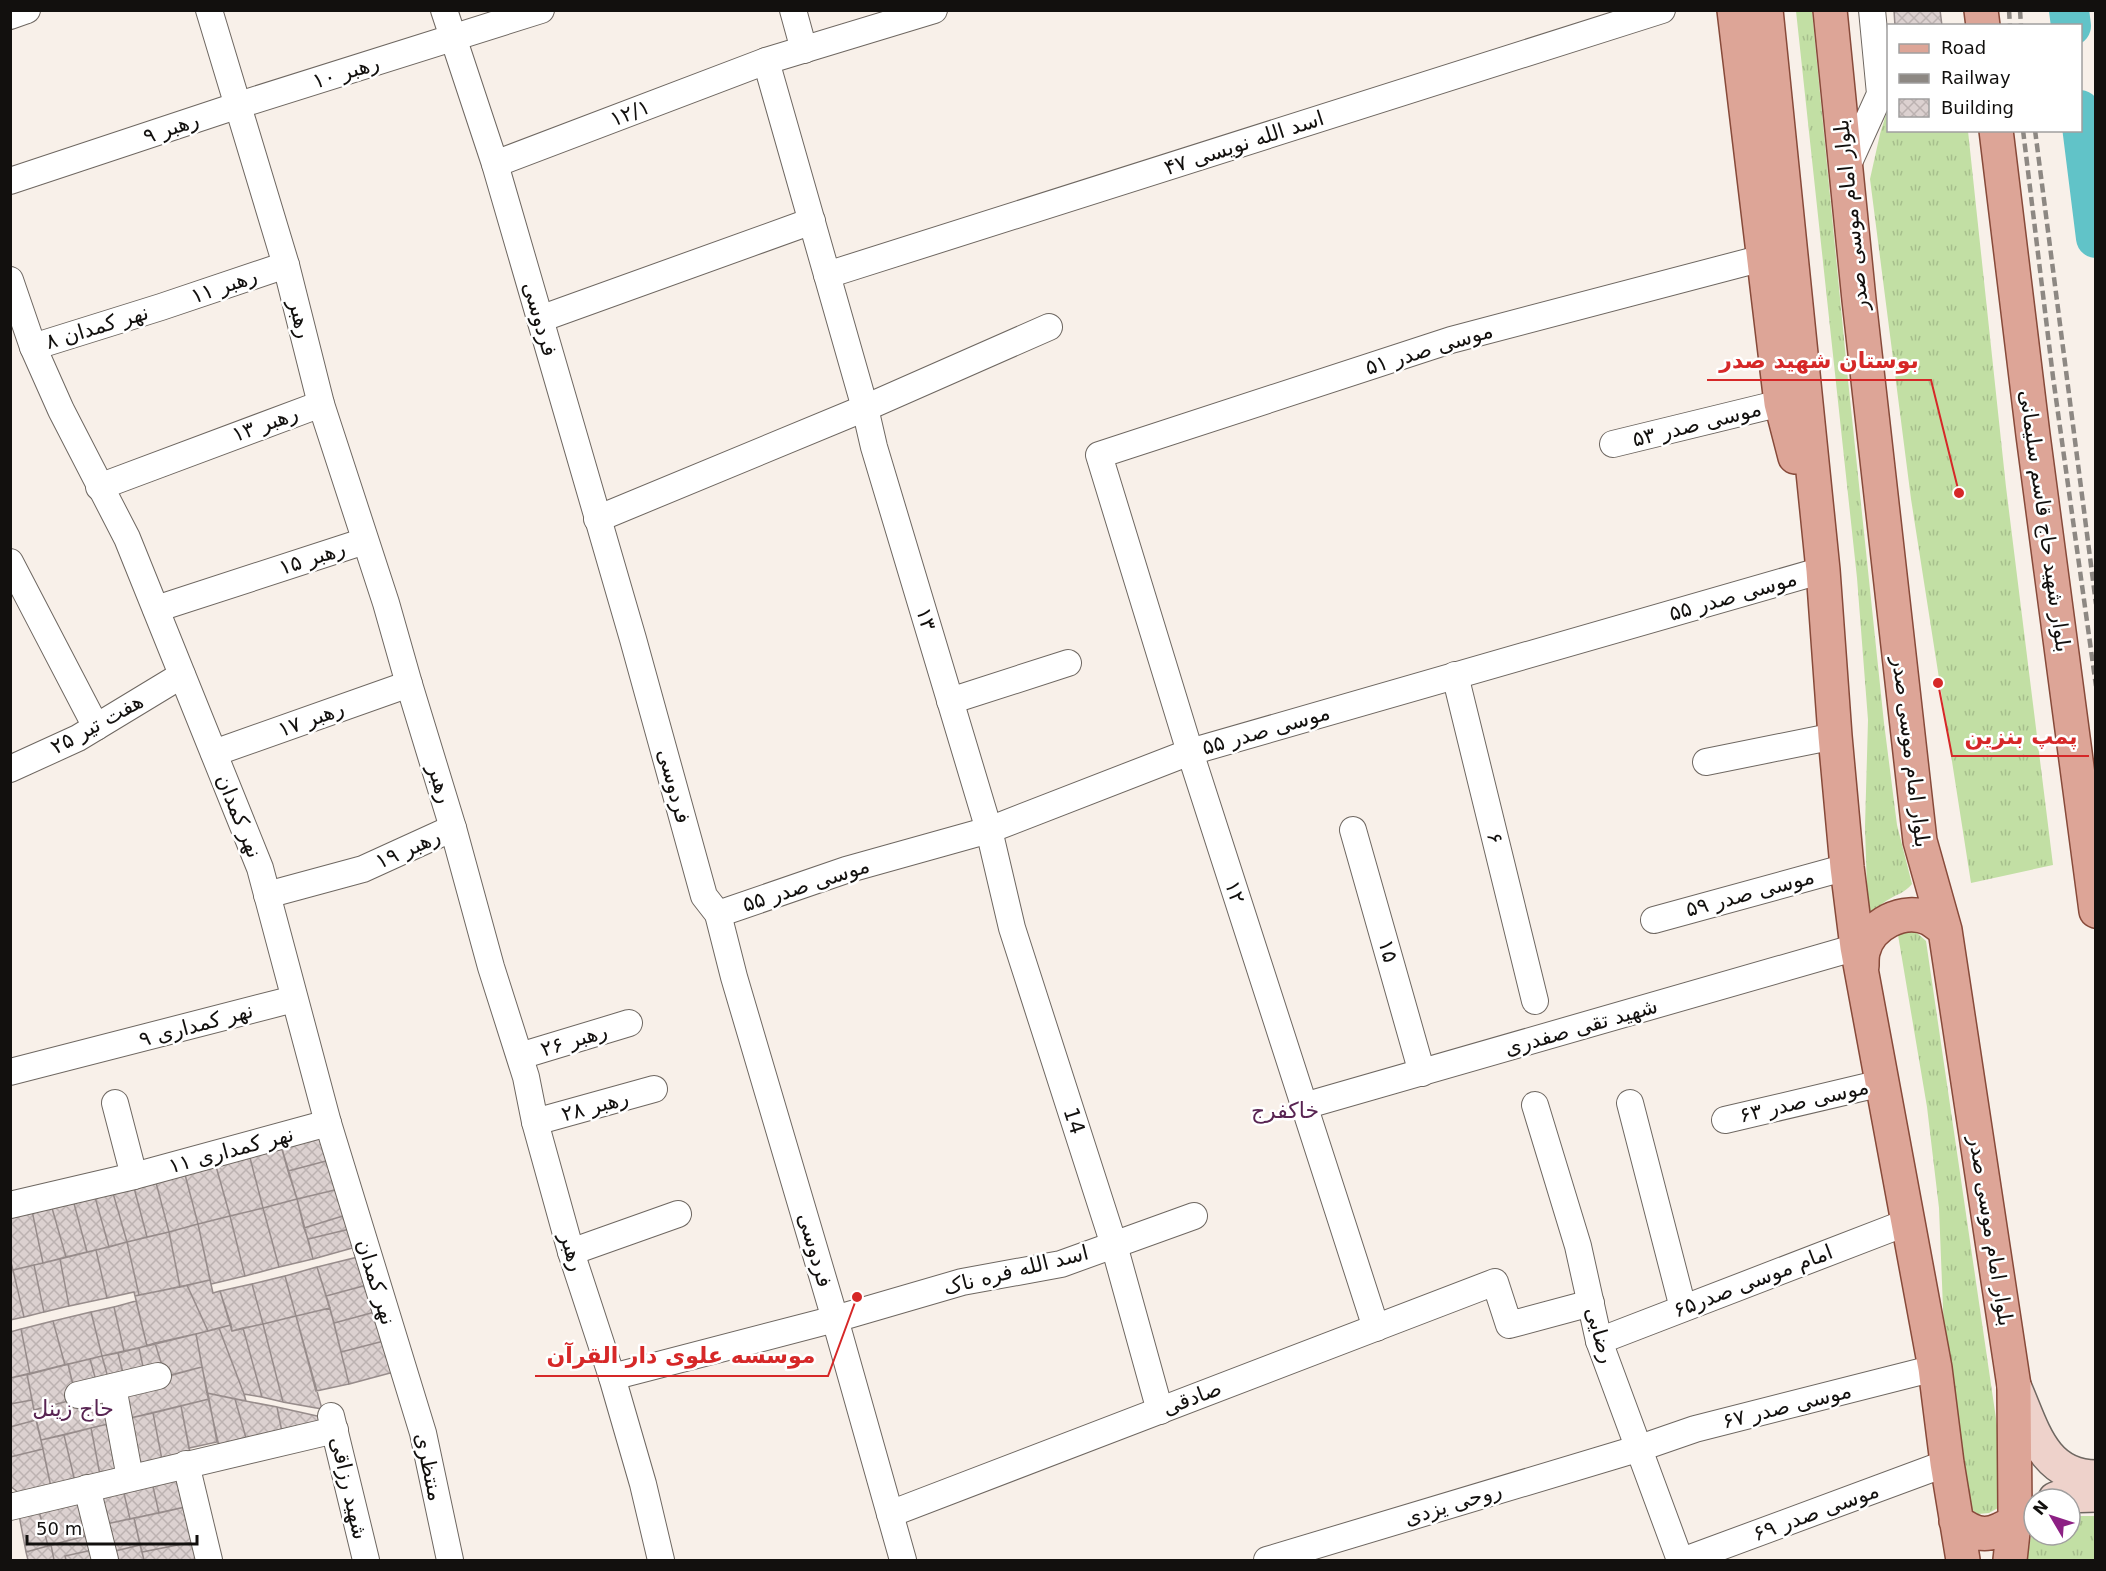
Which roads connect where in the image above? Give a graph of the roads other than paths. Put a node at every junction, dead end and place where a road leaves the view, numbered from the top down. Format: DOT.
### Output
graph roads {
  1 [pos="27,10"];
  2 [pos="209,10"];
  3 [pos="444,10"];
  4 [pos="541,10"];
  5 [pos="793,10"];
  6 [pos="934,10"];
  7 [pos="1662,10"];
  8 [pos="1734,10"];
  9 [pos="1766,10"];
  10 [pos="1830,10"];
  11 [pos="1872,10"];
  12 [pos="10,16"];
  13 [pos="452,38"];
  14 [pos="804,50"];
  15 [pos="766,61"];
  16 [pos="239,105"];
  17 [pos="1996,132"];
  18 [pos="495,164"];
  19 [pos="1846,170"];
  20 [pos="10,181"];
  21 [pos="812,221"];
  22 [pos="1763,258"];
  23 [pos="286,265"];
  24 [pos="827,275"];
  25 [pos="10,280"];
  26 [pos="161,307"];
  27 [pos="540,319"];
  28 [pos="1049,327"];
  29 [pos="33,347"];
  30 [pos="1781,403"];
  31 [pos="321,404"];
  32 [pos="865,408"];
  33 [pos="1613,444"];
  34 [pos="1100,455"];
  35 [pos="99,487"];
  36 [pos="597,519"];
  37 [pos="365,541"];
  38 [pos="10,562"];
  39 [pos="1823,570"];
  40 [pos="156,609"];
  41 [pos="1068,663"];
  42 [pos="182,675"];
  43 [pos="1455,675"];
  44 [pos="409,684"];
  45 [pos="950,701"];
  46 [pos="96,727"];
  47 [pos="1835,736"];
  48 [pos="1190,752"];
  49 [pos="214,753"];
  50 [pos="1706,762"];
  51 [pos="10,769"];
  52 [pos="453,828"];
  53 [pos="989,830"];
  54 [pos="1353,830"];
  55 [pos="1847,867"];
  56 [pos="267,895"];
  57 [pos="2096,911"];
  58 [pos="718,914"];
  59 [pos="1654,920"];
  60 [pos="1945,930"];
  61 [pos="1860,960"];
  62 [pos="294,999"];
  63 [pos="1535,1001"];
  64 [pos="629,1023"];
  65 [pos="520,1056"];
  66 [pos="10,1072"];
  67 [pos="1422,1073"];
  68 [pos="1882,1083"];
  69 [pos="654,1089"];
  70 [pos="115,1103"];
  71 [pos="1630,1103"];
  72 [pos="1536,1105"];
  73 [pos="1304,1106"];
  74 [pos="1725,1120"];
  75 [pos="535,1122"];
  76 [pos="328,1123"];
  77 [pos="134,1176"];
  78 [pos="10,1205"];
  79 [pos="678,1214"];
  80 [pos="1194,1216"];
  81 [pos="1908,1222"];
  82 [pos="1114,1245"];
  83 [pos="571,1252"];
  84 [pos="1591,1303"];
  85 [pos="1683,1308"];
  86 [pos="836,1319"];
  87 [pos="1376,1328"];
  88 [pos="1599,1341"];
  89 [pos="1935,1368"];
  90 [pos="404,1374"];
  91 [pos="158,1376"];
  92 [pos="612,1377"];
  93 [pos="2014,1386"];
  94 [pos="113,1387"];
  95 [pos="78,1395"];
  96 [pos="1160,1411"];
  97 [pos="1640,1448"];
  98 [pos="1947,1463"];
  99 [pos="186,1464"];
  100 [pos="2096,1477"];
  101 [pos="130,1478"];
  102 [pos="87,1488"];
  103 [pos="10,1507"];
  104 [pos="890,1514"];
  105 [pos="2021,1515"];
  106 [pos="1956,1521"];
  107 [pos="105,1560"];
  108 [pos="209,1560"];
  109 [pos="366,1560"];
  110 [pos="450,1560"];
  111 [pos="662,1560"];
  112 [pos="903,1560"];
  113 [pos="1267,1560"];
  114 [pos="1683,1560"];
  115 [pos="1963,1560"];
  116 [pos="2010,1560"];
  1 -- 12 [label="street"];
  2 -- 16 [label="street, رهبر"];
  3 -- 13 [label="street, فردوسی"];
  4 -- 13 [label="street"];
  5 -- 14 [label="street"];
  6 -- 14 [label="street, ۱۲/۱"];
  7 -- 24 [label="street, ۴۷ اسد الله نویسی"];
  8 -- 22 [label="main road"];
  9 -- 39 [label="main road"];
  10 -- 19 [label="main road, بلوار امام موسی صدر"];
  11 -- 19 [label="street"];
  13 -- 16 [label="street, رهبر ۱۰"];
  13 -- 18 [label="street, فردوسی"];
  14 -- 15 [label="street, ۱۲/۱"];
  15 -- 18 [label="street, ۱۲/۱"];
  15 -- 21 [label="street, ۱۳"];
  16 -- 20 [label="street, رهبر ۹"];
  16 -- 23 [label="street, رهبر"];
  17 -- 57 [label="main road, بلوار شهید حاج قاسم سلیمانی"];
  18 -- 27 [label="street, فردوسی"];
  19 -- 60 [label="main road, بلوار امام موسی صدر"];
  21 -- 24 [label="street, ۱۳"];
  21 -- 27 [label="street"];
  22 -- 30 [label="main road"];
  22 -- 34 [label="street, موسی صدر ۵۱"];
  23 -- 26 [label="street, رهبر ۱۱"];
  23 -- 31 [label="street, رهبر"];
  24 -- 32 [label="street, ۱۳"];
  25 -- 29 [label="street, نهر کمدان"];
  26 -- 29 [label="street, نهر کمدان ۸"];
  27 -- 36 [label="street, فردوسی"];
  28 -- 32 [label="street"];
  29 -- 35 [label="street, نهر کمدان"];
  30 -- 33 [label="street, موسی صدر ۵۳"];
  30 -- 39 [label="main road"];
  31 -- 35 [label="street, رهبر ۱۳"];
  31 -- 37 [label="street, رهبر"];
  32 -- 36 [label="street"];
  32 -- 45 [label="street, ۱۳"];
  34 -- 48 [label="street, ۱۲"];
  35 -- 40 [label="street, نهر کمدان"];
  36 -- 58 [label="street, فردوسی"];
  37 -- 40 [label="street, رهبر ۱۵"];
  37 -- 44 [label="street, رهبر"];
  38 -- 46 [label="street"];
  39 -- 43 [label="street, موسی صدر ۵۵"];
  39 -- 47 [label="main road"];
  40 -- 42 [label="street, نهر کمدان"];
  41 -- 45 [label="street"];
  42 -- 46 [label="street, هفت تیر ۲۵"];
  42 -- 49 [label="street, نهر کمدان"];
  43 -- 48 [label="street, موسی صدر ۵۵"];
  43 -- 63 [label="street, ۶"];
  44 -- 49 [label="street, رهبر ۱۷"];
  44 -- 52 [label="street, رهبر"];
  45 -- 53 [label="street, ۱۳"];
  46 -- 51 [label="street, هفت تیر ۲۵"];
  47 -- 50 [label="street"];
  47 -- 55 [label="main road"];
  48 -- 53 [label="street, موسی صدر ۵۵"];
  48 -- 73 [label="street, ۱۲"];
  49 -- 56 [label="street, نهر کمدان"];
  52 -- 56 [label="street, رهبر ۱۹"];
  52 -- 65 [label="street, رهبر"];
  53 -- 58 [label="street, موسی صدر ۵۵"];
  53 -- 82 [label="street, 14"];
  54 -- 67 [label="street, ۱۵"];
  55 -- 59 [label="street, موسی صدر ۵۹"];
  55 -- 61 [label="main road"];
  56 -- 62 [label="street, نهر کمدان"];
  58 -- 86 [label="street, فردوسی"];
  60 -- 61 [label="main road"];
  60 -- 93 [label="main road, بلوار امام موسی صدر"];
  61 -- 67 [label="street, شهید تقی صفدری"];
  61 -- 68 [label="main road"];
  62 -- 66 [label="street, نهر کمداری ۹"];
  62 -- 76 [label="street, نهر کمدان"];
  64 -- 65 [label="street, رهبر ۲۶"];
  65 -- 75 [label="street, رهبر"];
  67 -- 73 [label="street, شهید تقی صفدری"];
  68 -- 74 [label="street, موسی صدر ۶۳"];
  68 -- 81 [label="main road"];
  69 -- 75 [label="street, رهبر ۲۸"];
  70 -- 77 [label="street"];
  71 -- 85 [label="street"];
  72 -- 84 [label="street, رضایی"];
  73 -- 87 [label="street, ۱۲"];
  75 -- 83 [label="street, رهبر"];
  76 -- 77 [label="street, نهر کمداری ۱۱"];
  76 -- 90 [label="street, نهر کمدان"];
  77 -- 78 [label="street, نهر کمداری ۱۱"];
  79 -- 83 [label="street"];
  80 -- 82 [label="street, اسد الله فره ناک"];
  81 -- 85 [label="street, امام موسی صدر۶۵"];
  81 -- 89 [label="main road"];
  82 -- 86 [label="street, اسد الله فره ناک"];
  82 -- 96 [label="street, 14"];
  83 -- 92 [label="street, رهبر"];
  84 -- 87 [label="street, صادقی"];
  84 -- 88 [label="street, رضایی"];
  85 -- 88 [label="street, امام موسی صدر۶۵"];
  86 -- 92 [label="street, اسد الله فره ناک"];
  86 -- 104 [label="street, فردوسی"];
  87 -- 96 [label="street, صادقی"];
  88 -- 97 [label="street, رضایی"];
  89 -- 97 [label="street, موسی صدر ۶۷"];
  89 -- 98 [label="main road"];
  90 -- 110 [label="street, منتظری"];
  91 -- 94 [label="street"];
  92 -- 111 [label="street, رهبر"];
  93 -- 100 [label="main road"];
  93 -- 105 [label="main road, بلوار امام موسی صدر"];
  94 -- 95 [label="street"];
  94 -- 101 [label="street"];
  96 -- 104 [label="street, صادقی"];
  97 -- 113 [label="street, روحی یزدی"];
  97 -- 114 [label="street, رضایی"];
  98 -- 106 [label="main road"];
  98 -- 114 [label="street, موسی صدر ۶۹"];
  99 -- 101 [label="street"];
  99 -- 108 [label="street"];
  99 -- 109 [label="street, شهید رزاقی"];
  101 -- 102 [label="street"];
  102 -- 103 [label="street"];
  102 -- 107 [label="street"];
  104 -- 112 [label="street, فردوسی"];
  105 -- 106 [label="main road"];
  105 -- 116 [label="main road, بلوار امام موسی صدر"];
  106 -- 115 [label="main road"];
}
